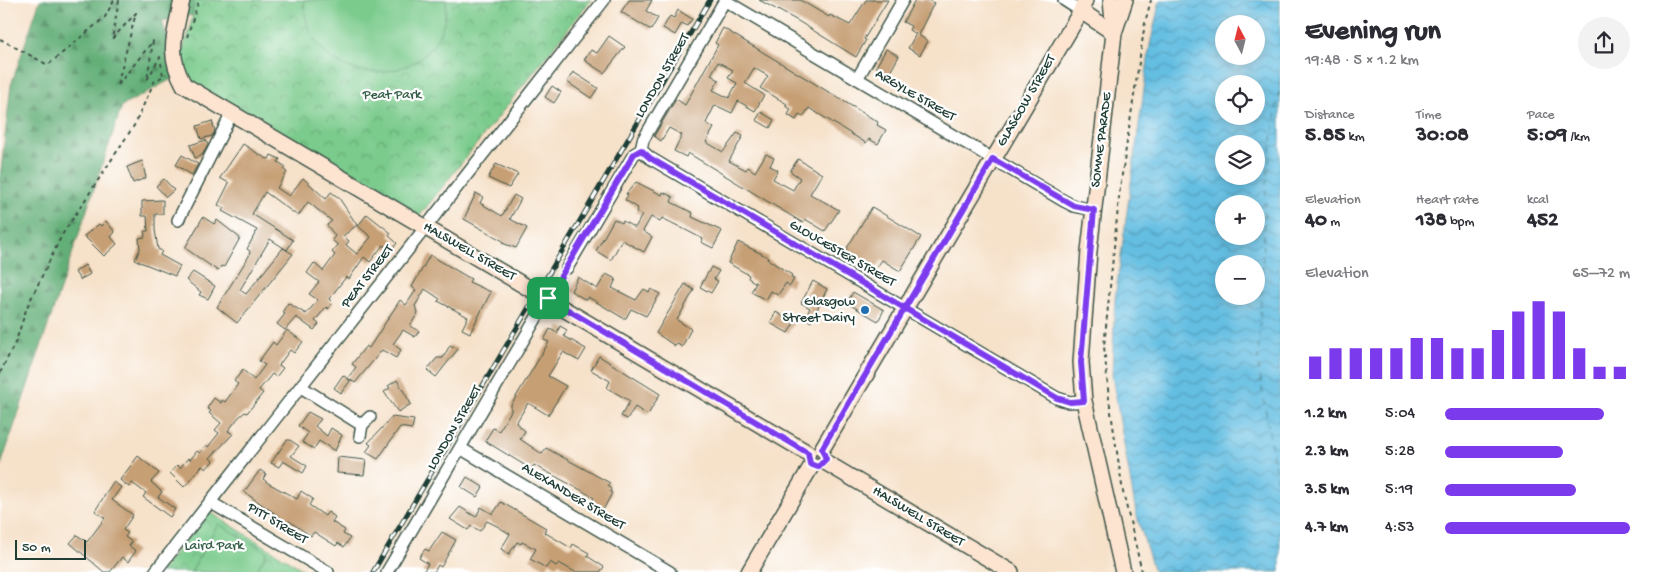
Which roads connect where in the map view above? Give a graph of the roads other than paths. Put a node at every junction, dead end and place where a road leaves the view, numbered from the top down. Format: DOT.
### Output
graph roads {
  1 [pos="182,0"];
  2 [pos="604,0"];
  3 [pos="725,0"];
  4 [pos="903,0"];
  5 [pos="1064,0"];
  6 [pos="1094,0"];
  7 [pos="1111,0"];
  8 [pos="1125,0"];
  9 [pos="1083,5"];
  10 [pos="1114,33"];
  11 [pos="857,79"];
  12 [pos="232,113"];
  13 [pos="641,150"];
  14 [pos="993,159"];
  15 [pos="1094,210"];
  16 [pos="178,220"];
  17 [pos="426,227"];
  18 [pos="567,268"];
  19 [pos="548,298"];
  20 [pos="905,308"];
  21 [pos="301,387"];
  22 [pos="1084,401"];
  23 [pos="364,426"];
  24 [pos="460,448"];
  25 [pos="816,457"];
  26 [pos="210,502"];
  27 [pos="155,572"];
  28 [pos="328,572"];
  29 [pos="387,572"];
  30 [pos="670,572"];
  31 [pos="748,572"];
  32 [pos="1012,572"];
  33 [pos="1123,572"];
  1 -- 12 [label="main road, HALSWELL STREET"];
  2 -- 17 [label="street, PEAT STREET"];
  3 -- 11 [label="street, ARGYLE STREET"];
  3 -- 13 [label="street, LONDON STREET"];
  4 -- 11 [label="street"];
  5 -- 9 [label="street"];
  6 -- 9 [label="main road, GLASGOW STREET"];
  7 -- 10 [label="main road, SOMME PARADE"];
  8 -- 10 [label="main road, SOMME PARADE"];
  9 -- 10 [label="main road"];
  9 -- 14 [label="main road, GLASGOW STREET"];
  10 -- 15 [label="main road, SOMME PARADE"];
  11 -- 14 [label="street, ARGYLE STREET"];
  12 -- 16 [label="street"];
  12 -- 17 [label="main road, HALSWELL STREET"];
  13 -- 18 [label="street, LONDON STREET"];
  13 -- 20 [label="street, GLOUCESTER STREET"];
  14 -- 15 [label="street, ARGYLE STREET"];
  14 -- 20 [label="main road, GLASGOW STREET"];
  15 -- 22 [label="main road, SOMME PARADE"];
  17 -- 19 [label="main road, HALSWELL STREET"];
  17 -- 21 [label="street, PEAT STREET"];
  19 -- 24 [label="street, LONDON STREET"];
  19 -- 25 [label="main road, HALSWELL STREET"];
  20 -- 22 [label="street, GLOUCESTER STREET"];
  20 -- 25 [label="main road, GLASGOW STREET"];
  21 -- 23 [label="street"];
  21 -- 26 [label="street, PEAT STREET"];
  22 -- 33 [label="main road, SOMME PARADE"];
  24 -- 29 [label="street, LONDON STREET"];
  24 -- 30 [label="street, ALEXANDER STREET"];
  25 -- 31 [label="main road, GLASGOW STREET"];
  25 -- 32 [label="main road, HALSWELL STREET"];
  26 -- 27 [label="street, PEAT STREET"];
  26 -- 28 [label="street, PITT STREET"];
}
